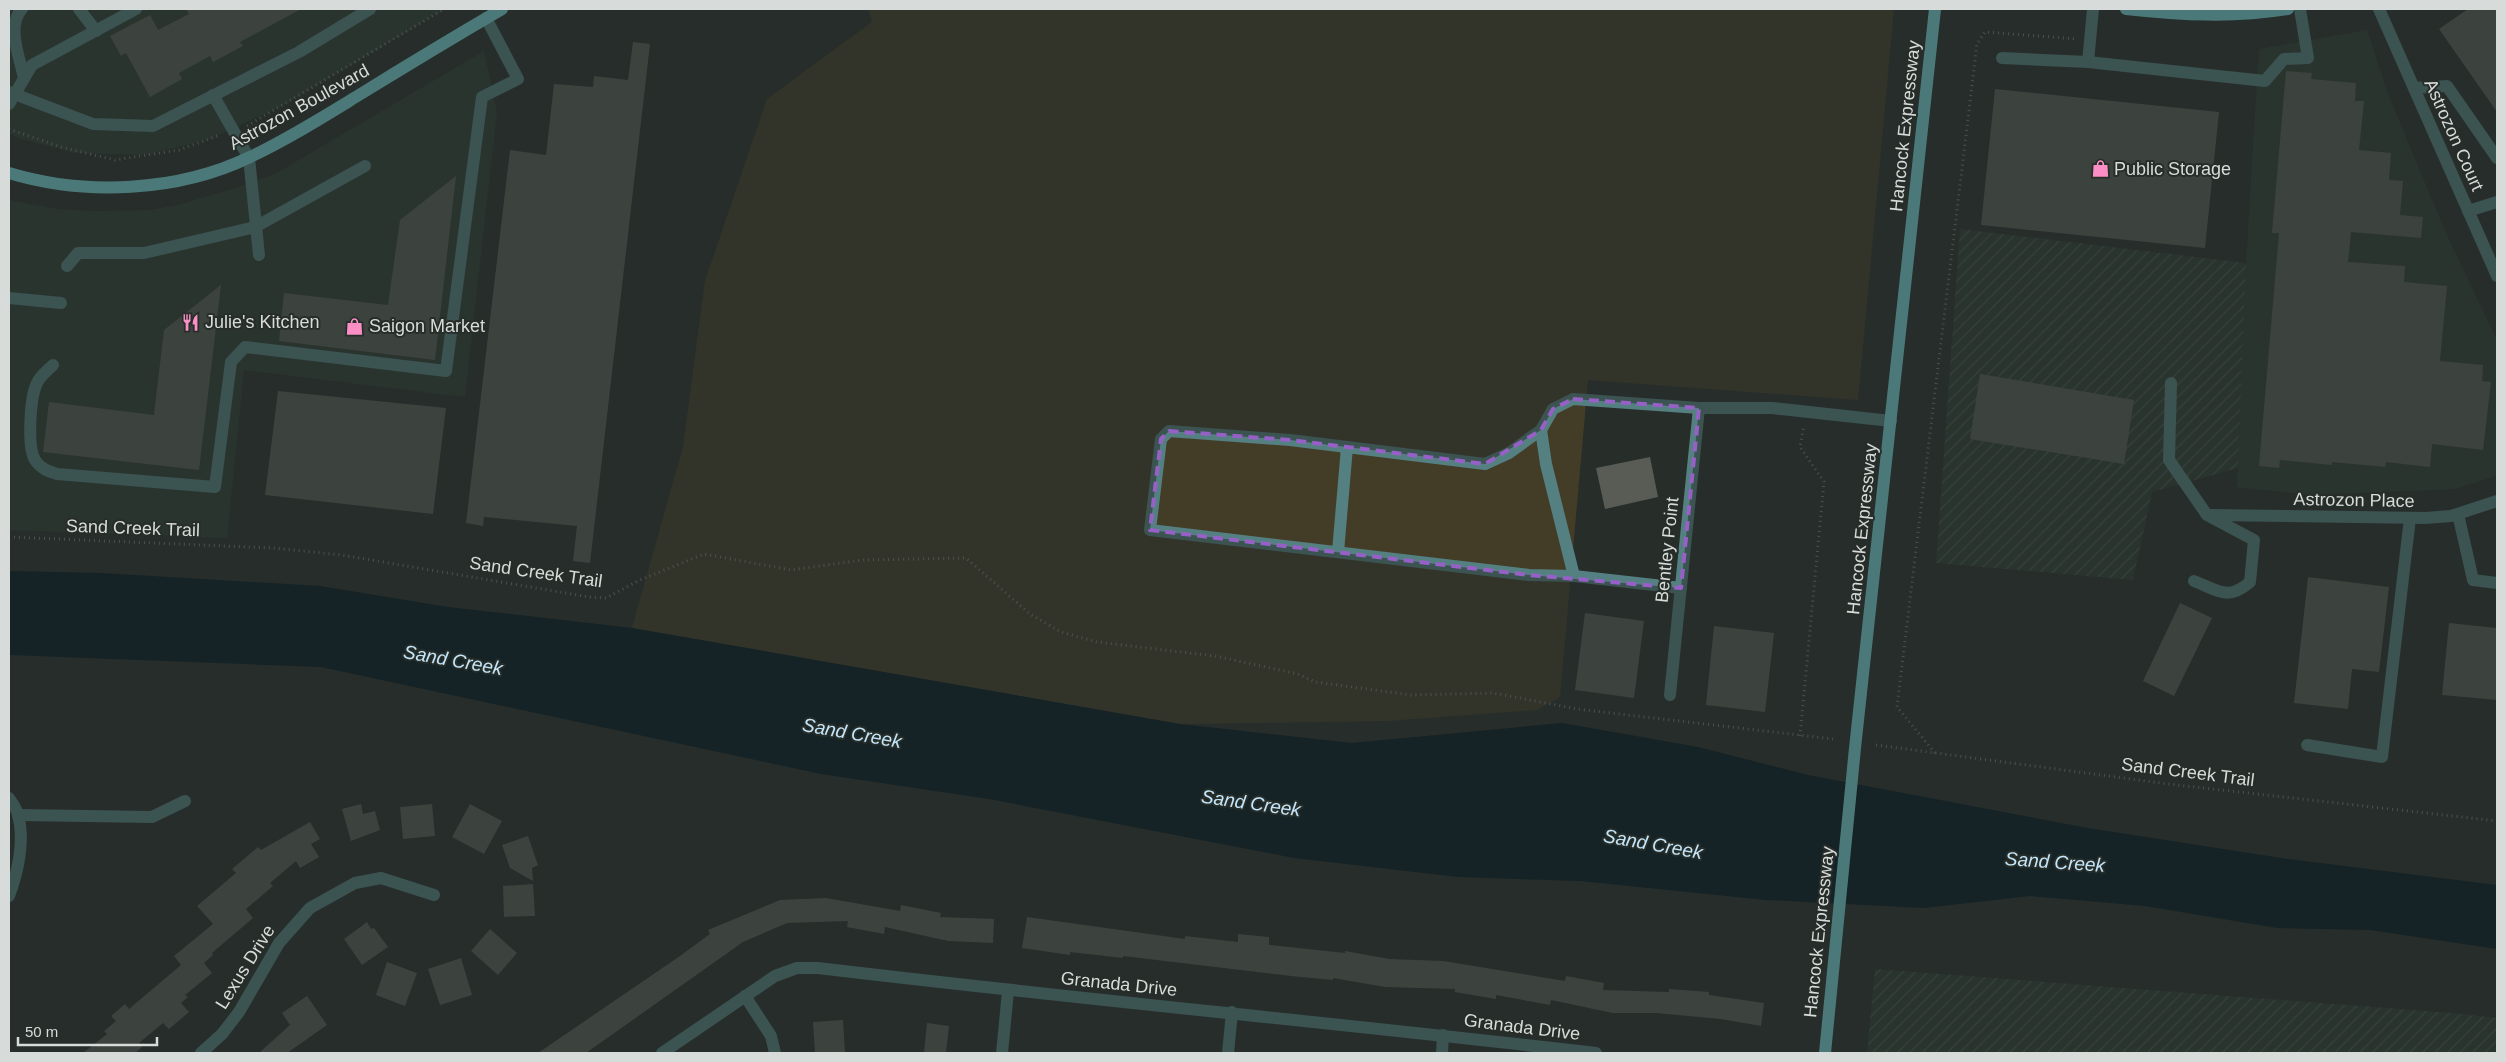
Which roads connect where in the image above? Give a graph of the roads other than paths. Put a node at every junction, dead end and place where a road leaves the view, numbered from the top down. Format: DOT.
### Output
graph roads {
  1 [pos="22,9"];
  2 [pos="80,9"];
  3 [pos="136,9"];
  4 [pos="370,9"];
  5 [pos="502,9"];
  6 [pos="1935,9"];
  7 [pos="2093,9"];
  8 [pos="2126,9"];
  9 [pos="2288,9"];
  10 [pos="2300,9"];
  11 [pos="2379,9"];
  12 [pos="486,18"];
  13 [pos="96,30"];
  14 [pos="2002,58"];
  15 [pos="2088,62"];
  16 [pos="24,78"];
  17 [pos="2414,88"];
  18 [pos="213,95"];
  19 [pos="10,97"];
  20 [pos="249,158"];
  21 [pos="2497,158"];
  22 [pos="365,166"];
  23 [pos="9,173"];
  24 [pos="2497,202"];
  25 [pos="2468,211"];
  26 [pos="255,227"];
  27 [pos="259,255"];
  28 [pos="67,266"];
  29 [pos="2497,276"];
  30 [pos="9,298"];
  31 [pos="61,303"];
  32 [pos="53,365"];
  33 [pos="2171,383"];
  34 [pos="1699,408"];
  35 [pos="1891,421"];
  36 [pos="1541,430"];
  37 [pos="1346,447"];
  38 [pos="2497,500"];
  39 [pos="2458,514"];
  40 [pos="2207,515"];
  41 [pos="2410,518"];
  42 [pos="1338,552"];
  43 [pos="1574,576"];
  44 [pos="2194,581"];
  45 [pos="2497,583"];
  46 [pos="1681,588"];
  47 [pos="1670,695"];
  48 [pos="2306,745"];
  49 [pos="9,798"];
  50 [pos="185,801"];
  51 [pos="18,815"];
  52 [pos="434,895"];
  53 [pos="9,896"];
  54 [pos="1008,990"];
  55 [pos="744,996"];
  56 [pos="1232,1012"];
  57 [pos="1444,1035"];
  58 [pos="201,1053"];
  59 [pos="662,1053"];
  60 [pos="776,1053"];
  61 [pos="1002,1053"];
  62 [pos="1228,1053"];
  63 [pos="1442,1053"];
  64 [pos="1596,1053"];
  65 [pos="1826,1053"];
  1 -- 16 [label="street"];
  2 -- 13 [label="street"];
  3 -- 13 [label="street"];
  4 -- 18 [label="street"];
  5 -- 12 [label="main road, Astrozon Boulevard"];
  6 -- 35 [label="main road, Hancock Expressway"];
  7 -- 15 [label="street"];
  8 -- 9 [label="main road"];
  10 -- 15 [label="street"];
  11 -- 17 [label="street, Astrozon Court"];
  12 -- 20 [label="main road, Astrozon Boulevard"];
  12 -- 32 [label="street"];
  13 -- 16 [label="street"];
  14 -- 15 [label="street"];
  16 -- 19 [label="street"];
  17 -- 21 [label="street"];
  17 -- 25 [label="street, Astrozon Court"];
  18 -- 19 [label="street"];
  18 -- 20 [label="street"];
  20 -- 23 [label="main road, Astrozon Boulevard"];
  20 -- 26 [label="street"];
  22 -- 26 [label="street"];
  24 -- 25 [label="street"];
  25 -- 29 [label="street, Astrozon Court"];
  26 -- 27 [label="street"];
  26 -- 28 [label="street"];
  30 -- 31 [label="street"];
  33 -- 40 [label="street"];
  34 -- 35 [label="street"];
  34 -- 36 [label="street"];
  34 -- 46 [label="street, Bentley Point"];
  35 -- 65 [label="main road, Hancock Expressway"];
  36 -- 37 [label="street"];
  36 -- 43 [label="street"];
  37 -- 42 [label="street"];
  37 -- 42 [label="street"];
  38 -- 39 [label="street, Astrozon Place"];
  39 -- 41 [label="street, Astrozon Place"];
  39 -- 45 [label="street"];
  40 -- 41 [label="street, Astrozon Place"];
  40 -- 44 [label="street"];
  41 -- 48 [label="street"];
  42 -- 43 [label="street"];
  43 -- 46 [label="street"];
  46 -- 47 [label="street, Bentley Point"];
  49 -- 51 [label="street"];
  50 -- 51 [label="street"];
  51 -- 53 [label="street"];
  52 -- 58 [label="street, Lexus Drive"];
  54 -- 55 [label="street, Granada Drive"];
  54 -- 56 [label="street, Granada Drive"];
  54 -- 61 [label="street"];
  55 -- 59 [label="street, Granada Drive"];
  55 -- 60 [label="street"];
  56 -- 57 [label="street, Granada Drive"];
  56 -- 62 [label="street"];
  57 -- 63 [label="street"];
  57 -- 64 [label="street, Granada Drive"];
}
